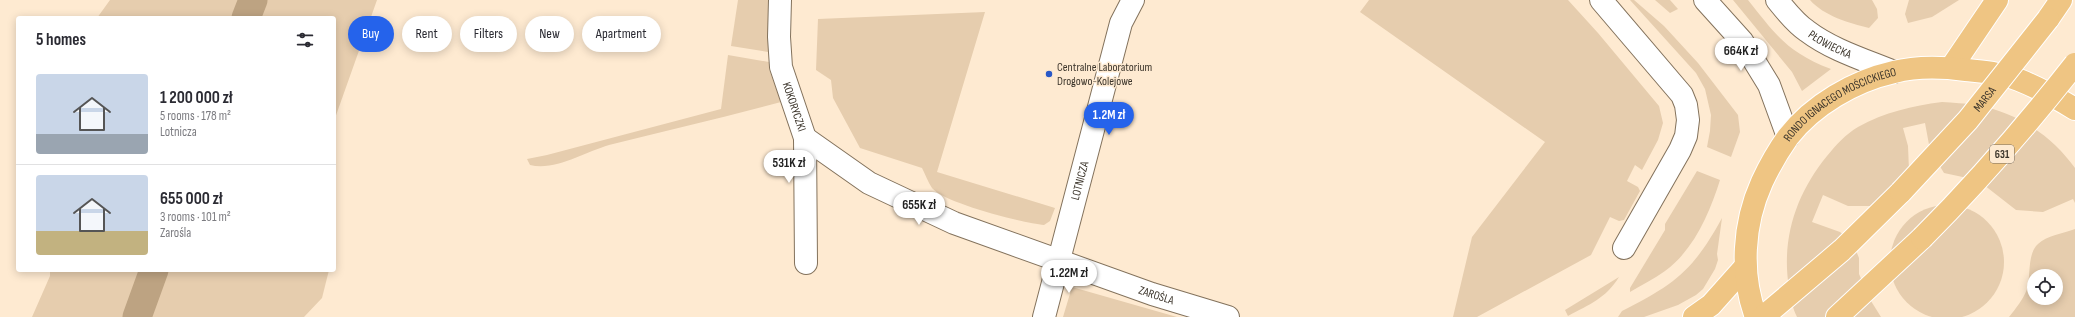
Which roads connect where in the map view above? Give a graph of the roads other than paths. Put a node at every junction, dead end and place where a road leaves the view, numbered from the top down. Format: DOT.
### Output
graph roads {
  1 [pos="780,0"];
  2 [pos="1133,0"];
  3 [pos="1601,0"];
  4 [pos="1705,0"];
  5 [pos="1777,0"];
  6 [pos="1997,0"];
  7 [pos="2061,0"];
  8 [pos="2075,64"];
  9 [pos="1951,68"];
  10 [pos="1894,72"];
  11 [pos="2075,110"];
  12 [pos="1788,137"];
  13 [pos="805,138"];
  14 [pos="1624,248"];
  15 [pos="806,262"];
  16 [pos="1060,262"];
  17 [pos="1744,268"];
  18 [pos="1044,317"];
  19 [pos="1228,317"];
  20 [pos="1694,317"];
  21 [pos="1756,317"];
  22 [pos="1763,317"];
  23 [pos="1836,317"];
  1 -- 13 [label="street, KOKORYCZKI"];
  2 -- 16 [label="street, LOTNICZA"];
  3 -- 14 [label="street"];
  4 -- 12 [label="street"];
  5 -- 10 [label="street, PŁOWIECKA"];
  6 -- 9 [label="main road"];
  7 -- 22 [label="main road, MARSA, bridge"];
  8 -- 23 [label="main road, 631, bridge"];
  9 -- 10 [label="main road, RONDO IGNACEGO MOŚCICKIEGO"];
  9 -- 11 [label="main road, RONDO IGNACEGO MOŚCICKIEGO"];
  10 -- 12 [label="main road, RONDO IGNACEGO MOŚCICKIEGO"];
  12 -- 17 [label="main road, RONDO IGNACEGO MOŚCICKIEGO"];
  13 -- 15 [label="street, KOKORYCZKI"];
  13 -- 16 [label="street, ZAROŚLA"];
  16 -- 18 [label="street, LOTNICZA"];
  16 -- 19 [label="street, ZAROŚLA"];
  17 -- 20 [label="main road"];
  17 -- 21 [label="main road, RONDO IGNACEGO MOŚCICKIEGO"];
}
